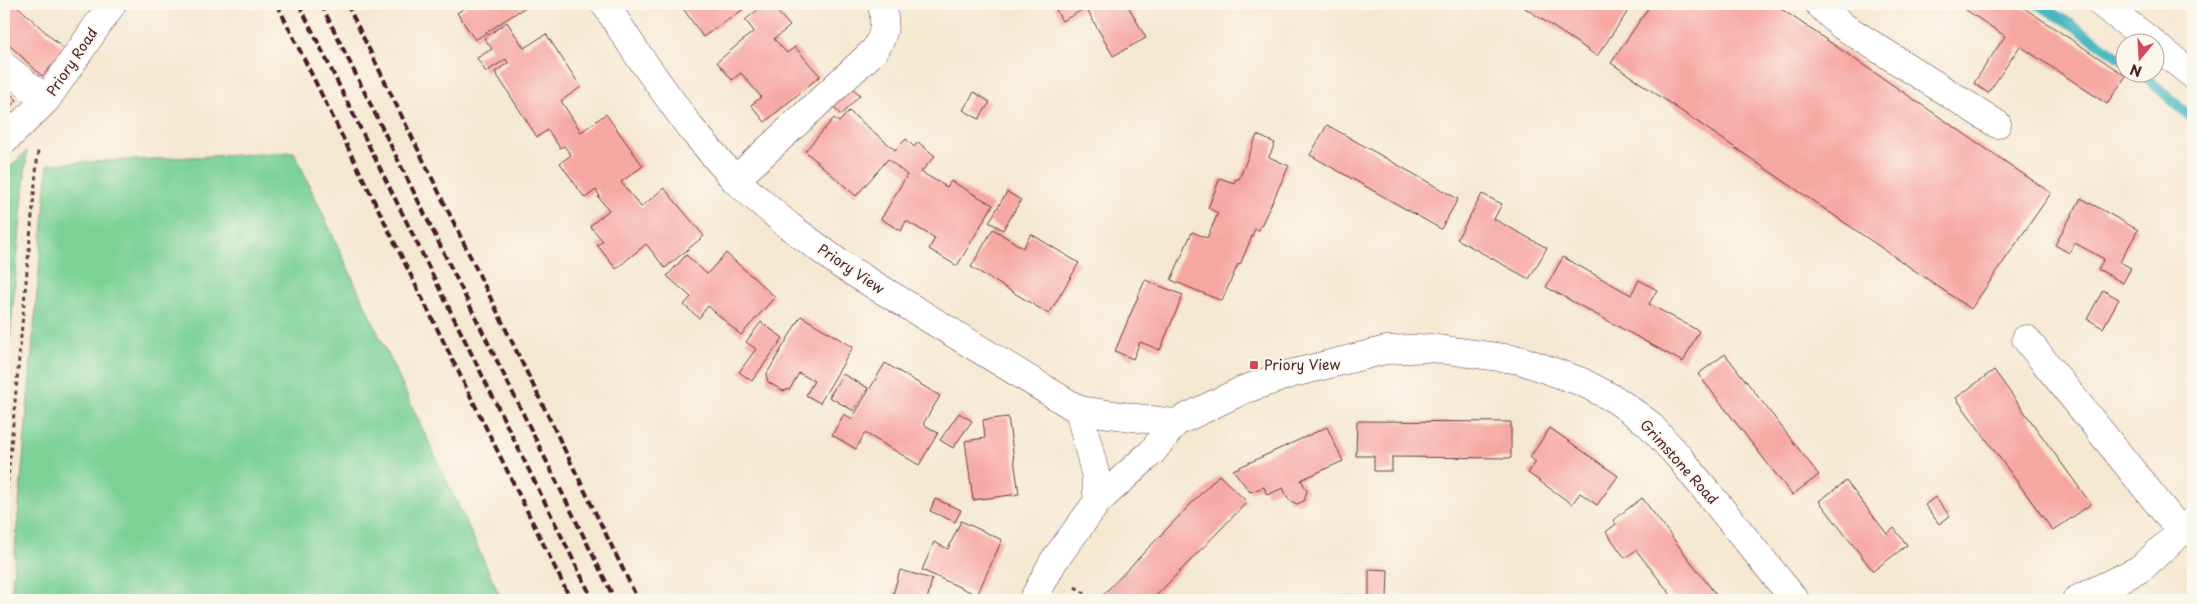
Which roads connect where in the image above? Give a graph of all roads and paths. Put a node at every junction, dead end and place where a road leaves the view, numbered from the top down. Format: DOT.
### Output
graph roads {
  1 [pos="112,4"];
  2 [pos="605,4"];
  3 [pos="882,4"];
  4 [pos="1819,4"];
  5 [pos="2102,4"];
  6 [pos="2139,32"];
  7 [pos="2164,52"];
  8 [pos="4,66"];
  9 [pos="2193,75"];
  10 [pos="38,109"];
  11 [pos="1997,124"];
  12 [pos="4,141"];
  13 [pos="735,180"];
  14 [pos="2026,339"];
  15 [pos="1079,410"];
  16 [pos="1175,423"];
  17 [pos="1098,501"];
  18 [pos="4,522"];
  19 [pos="2188,527"];
  20 [pos="1033,600"];
  21 [pos="1795,600"];
  22 [pos="2079,600"];
  1 -- 10 [label="street, Priory Road"];
  2 -- 13 [label="street, Priory View"];
  3 -- 13 [label="street"];
  4 -- 11 [label="street"];
  5 -- 6 [label="street"];
  7 -- 9 [label="street"];
  8 -- 10 [label="street"];
  10 -- 12 [label="street, Priory Road"];
  10 -- 18 [label="path"];
  13 -- 15 [label="street, Priory View"];
  14 -- 19 [label="street"];
  15 -- 16 [label="street, Priory View"];
  15 -- 17 [label="street"];
  16 -- 17 [label="street, Grimstone Road"];
  16 -- 21 [label="street, Grimstone Road"];
  17 -- 20 [label="street, Grimstone Road"];
  19 -- 22 [label="street"];
}
